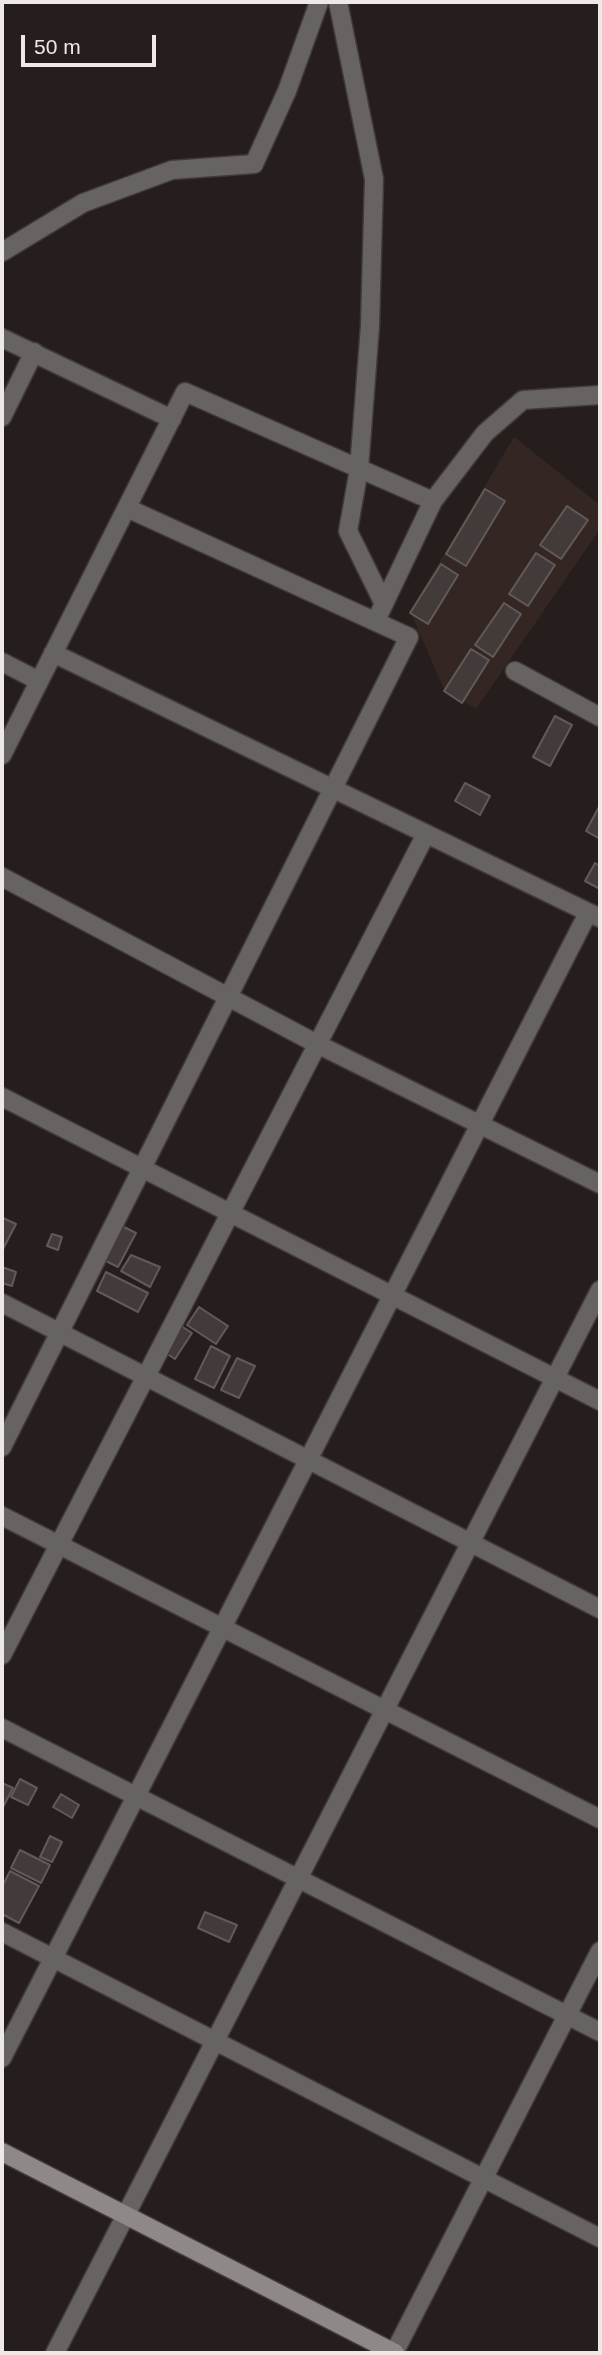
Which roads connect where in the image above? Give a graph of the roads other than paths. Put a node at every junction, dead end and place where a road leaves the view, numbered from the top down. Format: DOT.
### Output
graph roads {
  1 [pos="319,2"];
  2 [pos="338,2"];
  3 [pos="2,252"];
  4 [pos="2,338"];
  5 [pos="34,352"];
  6 [pos="600,395"];
  7 [pos="2,417"];
  8 [pos="172,419"];
  9 [pos="359,469"];
  10 [pos="433,501"];
  11 [pos="127,508"];
  12 [pos="384,604"];
  13 [pos="375,622"];
  14 [pos="53,653"];
  15 [pos="2,662"];
  16 [pos="515,671"];
  17 [pos="39,681"];
  18 [pos="600,717"];
  19 [pos="2,755"];
  20 [pos="333,789"];
  21 [pos="426,834"];
  22 [pos="2,877"];
  23 [pos="594,916"];
  24 [pos="229,996"];
  25 [pos="317,1044"];
  26 [pos="2,1097"];
  27 [pos="481,1123"];
  28 [pos="142,1168"];
  29 [pos="600,1184"];
  30 [pos="230,1213"];
  31 [pos="600,1290"];
  32 [pos="392,1295"];
  33 [pos="2,1303"];
  34 [pos="60,1332"];
  35 [pos="146,1376"];
  36 [pos="555,1378"];
  37 [pos="600,1401"];
  38 [pos="2,1447"];
  39 [pos="308,1459"];
  40 [pos="2,1516"];
  41 [pos="471,1543"];
  42 [pos="58,1545"];
  43 [pos="600,1609"];
  44 [pos="222,1628"];
  45 [pos="2,1655"];
  46 [pos="385,1710"];
  47 [pos="2,1728"];
  48 [pos="136,1797"];
  49 [pos="600,1819"];
  50 [pos="298,1879"];
  51 [pos="2,1932"];
  52 [pos="600,1951"];
  53 [pos="53,1958"];
  54 [pos="567,2015"];
  55 [pos="600,2032"];
  56 [pos="215,2041"];
  57 [pos="2,2058"];
  58 [pos="2,2152"];
  59 [pos="484,2179"];
  60 [pos="126,2216"];
  61 [pos="600,2238"];
  62 [pos="55,2353"];
  63 [pos="395,2353"];
  1 -- 3 [label="street"];
  2 -- 9 [label="street"];
  4 -- 5 [label="street"];
  5 -- 7 [label="street"];
  5 -- 8 [label="street"];
  6 -- 10 [label="street"];
  8 -- 9 [label="street"];
  8 -- 11 [label="street"];
  9 -- 10 [label="street"];
  9 -- 12 [label="street"];
  10 -- 12 [label="street"];
  11 -- 13 [label="street"];
  11 -- 14 [label="street"];
  12 -- 13 [label="street"];
  13 -- 20 [label="street"];
  14 -- 17 [label="street"];
  14 -- 20 [label="street"];
  15 -- 17 [label="street"];
  16 -- 18 [label="street"];
  17 -- 19 [label="street"];
  20 -- 21 [label="street"];
  20 -- 24 [label="street"];
  21 -- 23 [label="street"];
  21 -- 25 [label="street"];
  22 -- 24 [label="street"];
  23 -- 27 [label="street"];
  24 -- 25 [label="street"];
  24 -- 28 [label="street"];
  25 -- 27 [label="street"];
  25 -- 30 [label="street"];
  26 -- 28 [label="street"];
  27 -- 29 [label="street"];
  27 -- 32 [label="street"];
  28 -- 30 [label="street"];
  28 -- 34 [label="street"];
  30 -- 32 [label="street"];
  30 -- 35 [label="street"];
  31 -- 36 [label="street"];
  32 -- 36 [label="street"];
  32 -- 39 [label="street"];
  33 -- 34 [label="street"];
  34 -- 35 [label="street"];
  34 -- 38 [label="street"];
  35 -- 39 [label="street"];
  35 -- 42 [label="street"];
  36 -- 37 [label="street"];
  36 -- 41 [label="street"];
  39 -- 41 [label="street"];
  39 -- 44 [label="street"];
  40 -- 42 [label="street"];
  41 -- 43 [label="street"];
  41 -- 46 [label="street"];
  42 -- 44 [label="street"];
  42 -- 45 [label="street"];
  44 -- 46 [label="street"];
  44 -- 48 [label="street"];
  46 -- 49 [label="street"];
  46 -- 50 [label="street"];
  47 -- 48 [label="street"];
  48 -- 50 [label="street"];
  48 -- 53 [label="street"];
  50 -- 54 [label="street"];
  50 -- 56 [label="street"];
  51 -- 53 [label="street"];
  52 -- 54 [label="street"];
  53 -- 56 [label="street"];
  53 -- 57 [label="street"];
  54 -- 55 [label="street"];
  54 -- 59 [label="street"];
  56 -- 59 [label="street"];
  56 -- 60 [label="street"];
  58 -- 60 [label="street"];
  59 -- 61 [label="street"];
  59 -- 63 [label="street"];
  60 -- 62 [label="street"];
  60 -- 63 [label="street"];
}
